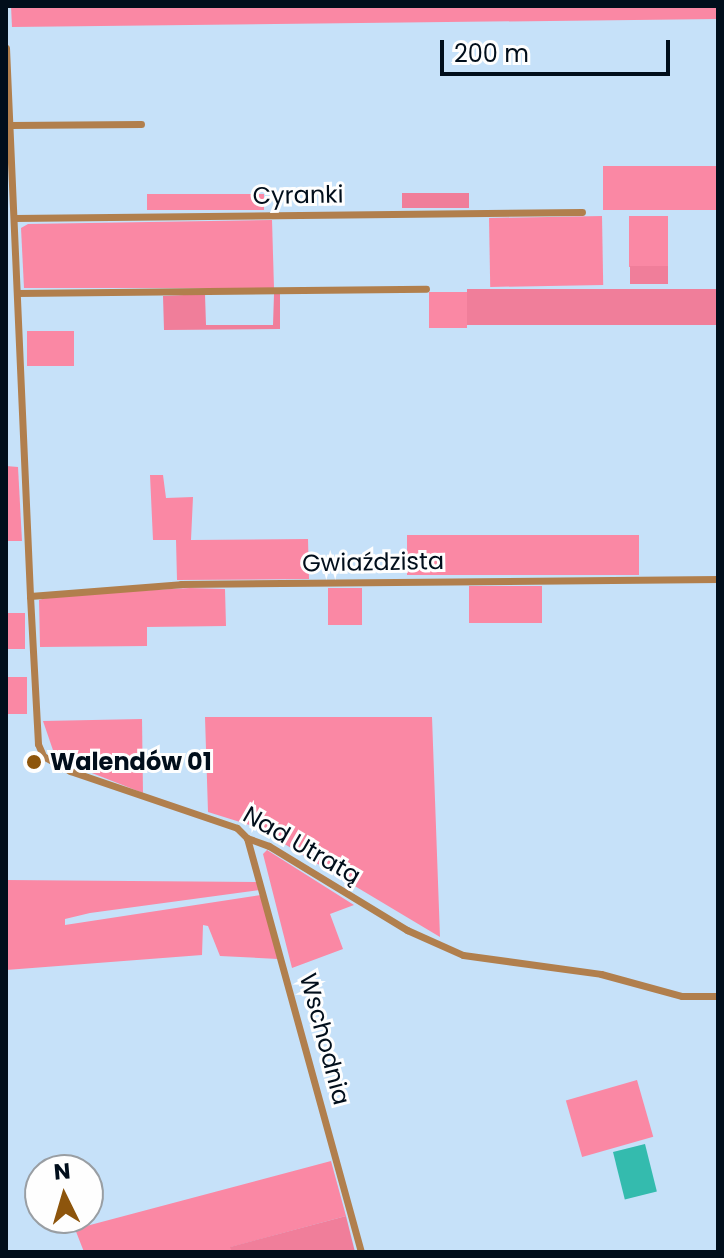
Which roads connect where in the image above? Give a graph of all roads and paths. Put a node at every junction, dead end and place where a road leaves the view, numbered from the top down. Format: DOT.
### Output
graph roads {
  1 [pos="6,48"];
  2 [pos="141,124"];
  3 [pos="10,125"];
  4 [pos="582,212"];
  5 [pos="14,218"];
  6 [pos="426,289"];
  7 [pos="17,293"];
  8 [pos="718,579"];
  9 [pos="30,596"];
  10 [pos="247,838"];
  11 [pos="718,996"];
  12 [pos="361,1252"];
  1 -- 3 [label="street, Nad Utratą"];
  2 -- 3 [label="street"];
  3 -- 5 [label="street, Nad Utratą"];
  4 -- 5 [label="street, Cyranki"];
  5 -- 7 [label="street, Nad Utratą"];
  6 -- 7 [label="street"];
  7 -- 9 [label="street, Nad Utratą"];
  8 -- 9 [label="street, Gwiaździsta"];
  9 -- 10 [label="street, Nad Utratą"];
  10 -- 11 [label="street, Nad Utratą"];
  10 -- 12 [label="street, Wschodnia"];
}
